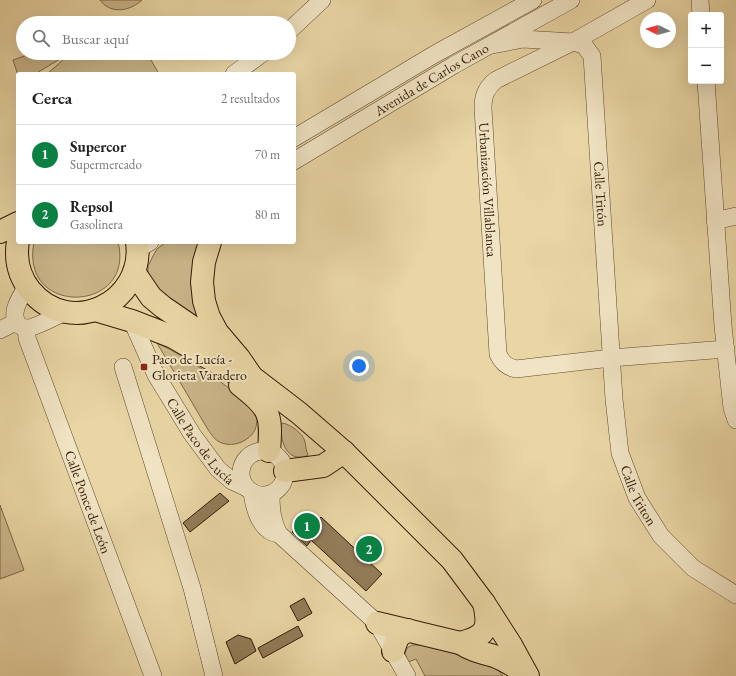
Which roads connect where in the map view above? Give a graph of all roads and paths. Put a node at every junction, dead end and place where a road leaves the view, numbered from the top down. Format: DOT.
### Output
graph roads {
  1 [pos="322,0"];
  2 [pos="533,0"];
  3 [pos="572,0"];
  4 [pos="647,0"];
  5 [pos="700,0"];
  6 [pos="701,12"];
  7 [pos="296,24"];
  8 [pos="573,42"];
  9 [pos="492,45"];
  10 [pos="253,60"];
  11 [pos="260,60"];
  12 [pos="237,72"];
  13 [pos="249,72"];
  14 [pos="706,84"];
  15 [pos="296,137"];
  16 [pos="296,160"];
  17 [pos="736,216"];
  18 [pos="715,221"];
  19 [pos="16,223"];
  20 [pos="0,232"];
  21 [pos="18,244"];
  22 [pos="142,244"];
  23 [pos="209,244"];
  24 [pos="0,261"];
  25 [pos="134,272"];
  26 [pos="24,279"];
  27 [pos="95,310"];
  28 [pos="65,312"];
  29 [pos="132,321"];
  30 [pos="21,325"];
  31 [pos="0,330"];
  32 [pos="726,349"];
  33 [pos="611,358"];
  34 [pos="235,364"];
  35 [pos="123,367"];
  36 [pos="736,420"];
  37 [pos="269,451"];
  38 [pos="344,452"];
  39 [pos="285,471"];
  40 [pos="248,489"];
  41 [pos="271,494"];
  42 [pos="279,534"];
  43 [pos="736,595"];
  44 [pos="484,603"];
  45 [pos="377,623"];
  46 [pos="408,630"];
  47 [pos="460,643"];
  48 [pos="393,651"];
  49 [pos="152,676"];
  50 [pos="214,676"];
  51 [pos="407,676"];
  52 [pos="528,676"];
  1 -- 7 [label="street"];
  2 -- 15 [label="street, Avenida de Carlos Cano"];
  3 -- 9 [label="street, Avenida de Carlos Cano"];
  4 -- 8 [label="street, Urbanización Villablanca"];
  5 -- 6 [label="street"];
  8 -- 9 [label="street"];
  8 -- 33 [label="street, Calle Tritón"];
  8 -- 33 [label="street, Urbanización Villablanca"];
  9 -- 16 [label="street, Avenida de Carlos Cano"];
  10 -- 12 [label="street"];
  11 -- 13 [label="street"];
  14 -- 18 [label="street"];
  17 -- 18 [label="street"];
  18 -- 32 [label="street"];
  19 -- 20 [label="highway"];
  21 -- 26 [label="highway"];
  22 -- 25 [label="highway"];
  23 -- 34 [label="highway"];
  24 -- 26 [label="highway"];
  25 -- 27 [label="highway"];
  25 -- 34 [label="highway"];
  26 -- 28 [label="highway"];
  26 -- 30 [label="street"];
  27 -- 28 [label="highway"];
  27 -- 29 [label="highway"];
  28 -- 30 [label="street"];
  29 -- 34 [label="highway"];
  29 -- 40 [label="street, Calle Paco de Lucía"];
  30 -- 31 [label="street"];
  30 -- 49 [label="street, Calle Ponce de León"];
  32 -- 33 [label="street, Urbanización Villablanca"];
  32 -- 36 [label="street"];
  33 -- 43 [label="street, Calle Triton"];
  34 -- 37 [label="highway"];
  34 -- 38 [label="highway"];
  35 -- 50 [label="street"];
  37 -- 39 [label="street"];
  37 -- 40 [label="street"];
  38 -- 39 [label="highway"];
  38 -- 44 [label="highway"];
  39 -- 41 [label="street"];
  40 -- 41 [label="street"];
  40 -- 42 [label="street, Calle Paco de Lucía"];
  41 -- 42 [label="street, Calle Paco de Lucía"];
  42 -- 45 [label="street, Calle Paco de Lucía"];
  44 -- 47 [label="highway"];
  44 -- 52 [label="highway"];
  45 -- 46 [label="highway"];
  45 -- 48 [label="street, Calle Paco de Lucía"];
  46 -- 47 [label="highway"];
  46 -- 48 [label="highway"];
  47 -- 52 [label="highway"];
  48 -- 51 [label="street, Calle Paco de Lucía"];
}
